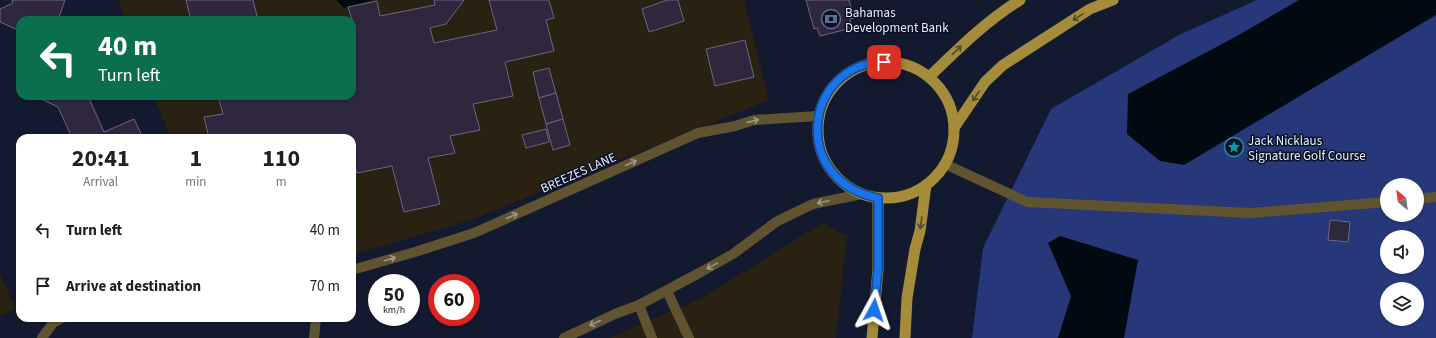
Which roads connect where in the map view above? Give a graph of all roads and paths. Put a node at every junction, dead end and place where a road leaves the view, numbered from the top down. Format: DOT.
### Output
graph roads {
  1 [pos="1020,0"];
  2 [pos="1113,0"];
  3 [pos="929,77"];
  4 [pos="818,116"];
  5 [pos="954,128"];
  6 [pos="945,164"];
  7 [pos="926,185"];
  8 [pos="862,194"];
  9 [pos="878,198"];
  10 [pos="1436,198"];
  11 [pos="1424,199"];
  12 [pos="1380,203"];
  13 [pos="356,269"];
  14 [pos="667,290"];
  15 [pos="639,305"];
  16 [pos="55,322"];
  17 [pos="316,322"];
  18 [pos="42,338"];
  19 [pos="314,338"];
  20 [pos="564,338"];
  21 [pos="652,338"];
  22 [pos="689,338"];
  23 [pos="872,338"];
  24 [pos="905,338"];
  3 -- 1 [label="main road, one-way"];
  2 -- 5 [label="main road, one-way"];
  3 -- 4 [label="main road"];
  3 -- 5 [label="main road"];
  4 -- 8 [label="main road"];
  13 -- 4 [label="lane, BREEZES LANE, one-way"];
  5 -- 6 [label="main road"];
  6 -- 7 [label="main road"];
  6 -- 12 [label="lane"];
  7 -- 9 [label="main road"];
  7 -- 24 [label="main road, one-way"];
  8 -- 9 [label="main road"];
  8 -- 14 [label="lane, one-way"];
  9 -- 23 [label="main road"];
  10 -- 11 [label="lane"];
  14 -- 15 [label="lane"];
  14 -- 22 [label="lane"];
  15 -- 20 [label="lane, one-way"];
  15 -- 21 [label="lane"];
  16 -- 18 [label="lane"];
  17 -- 19 [label="lane"];
}
